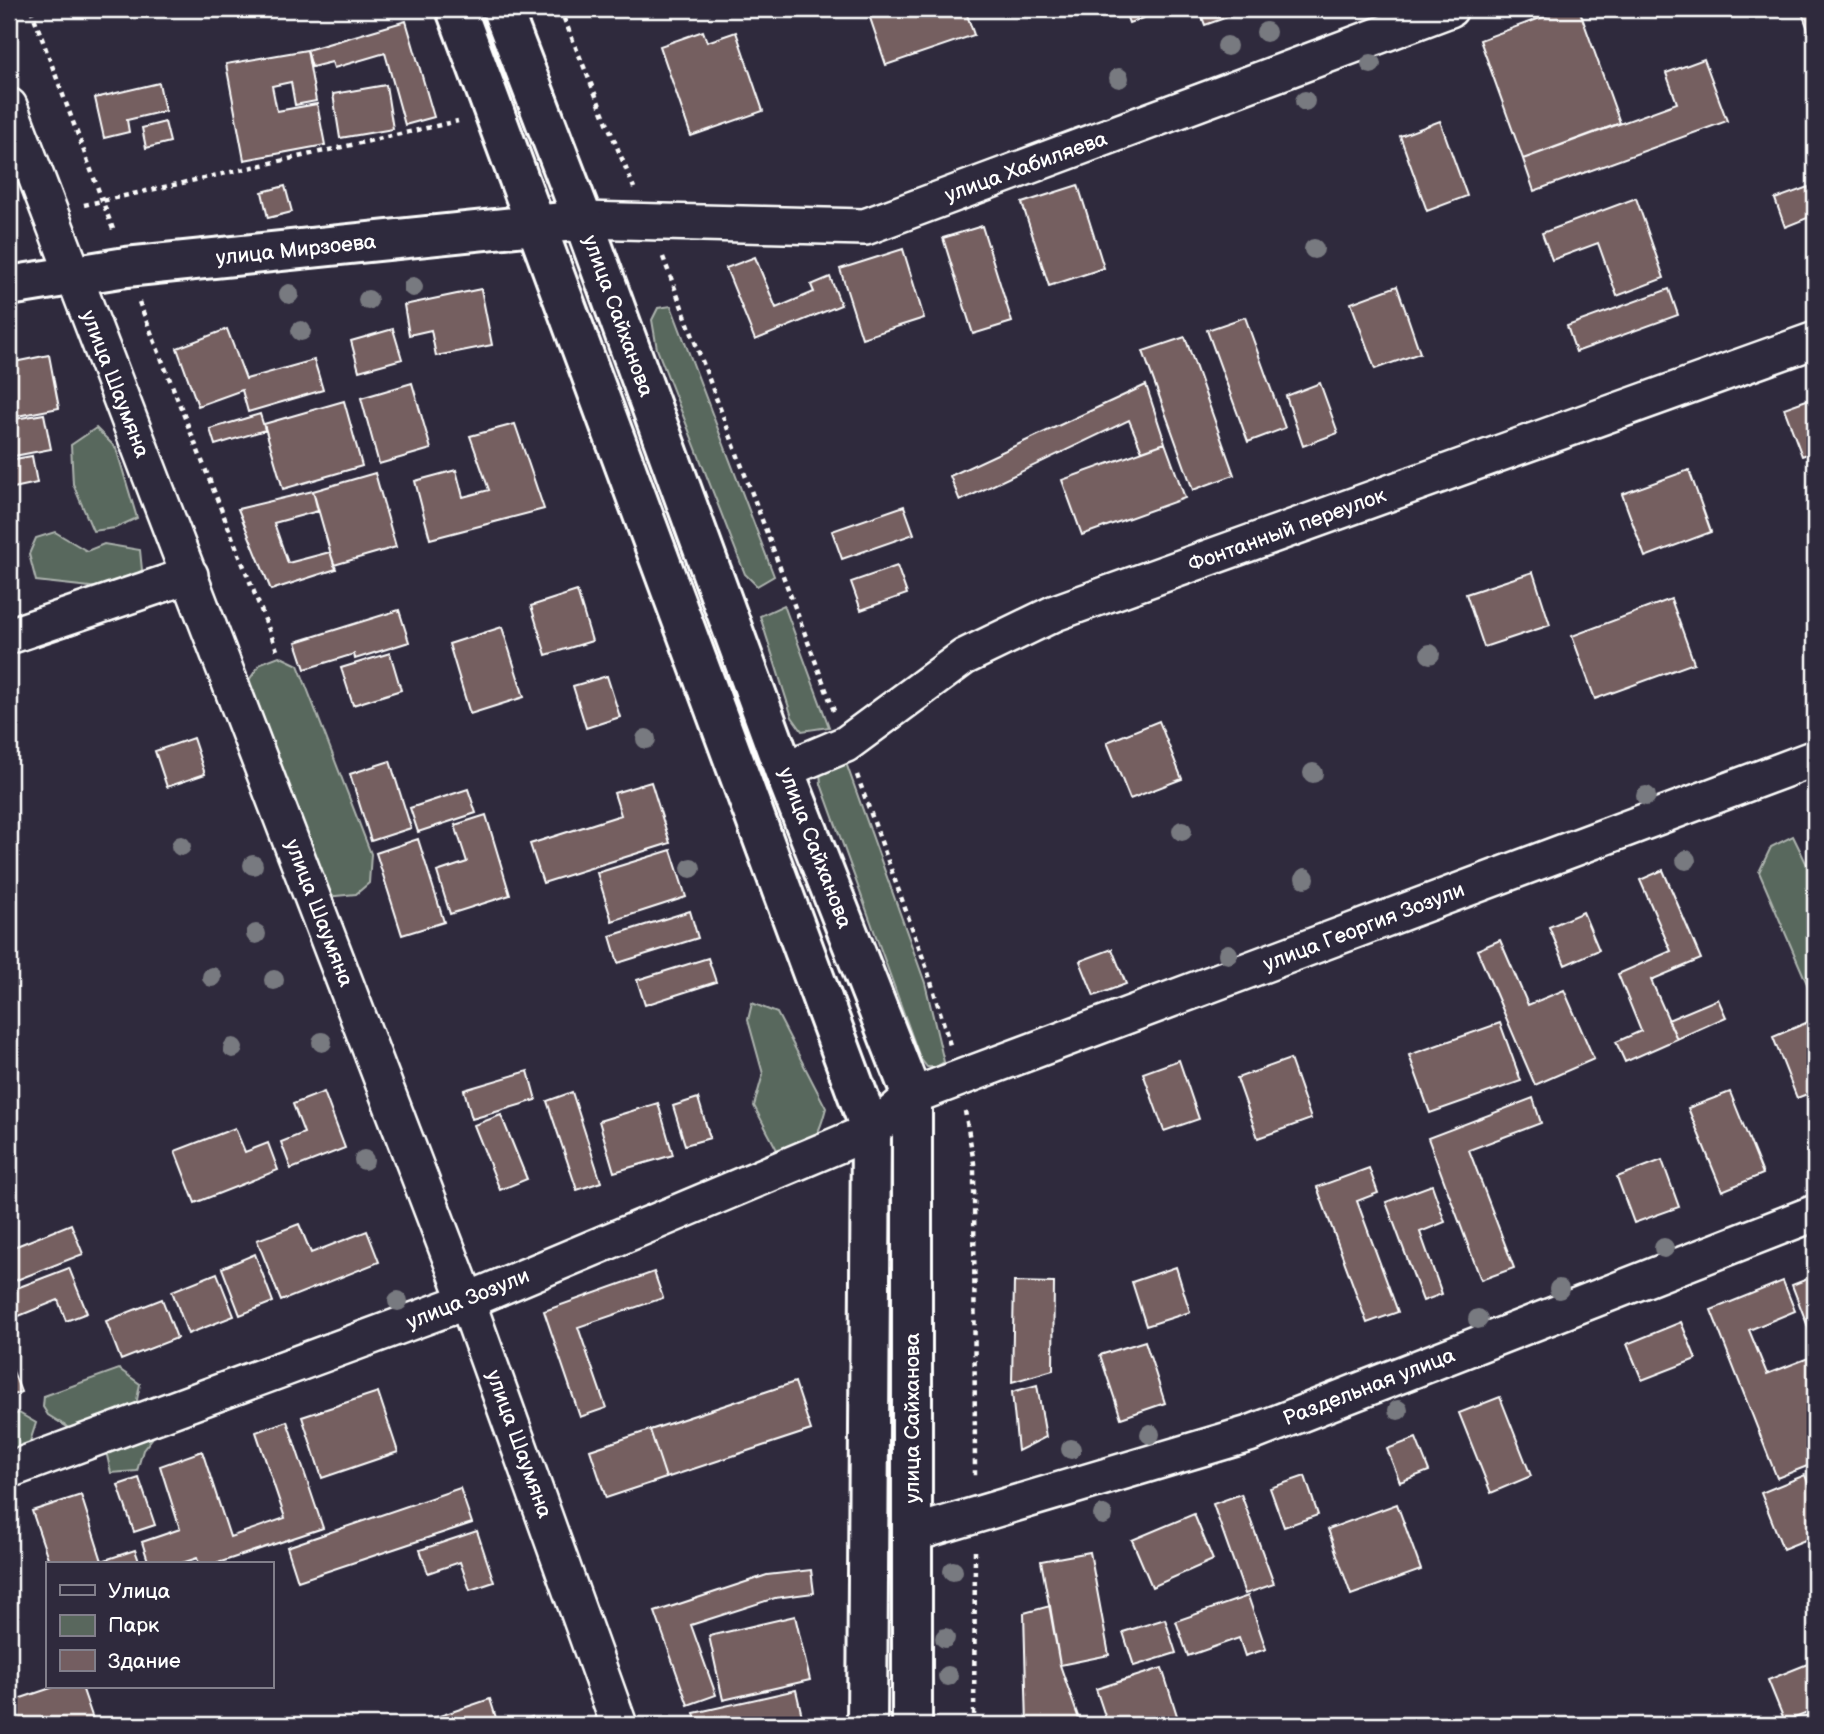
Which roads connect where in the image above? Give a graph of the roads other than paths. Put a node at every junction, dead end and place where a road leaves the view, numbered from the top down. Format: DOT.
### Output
graph roads {
  1 [pos="456,9"];
  2 [pos="502,9"];
  3 [pos="1451,9"];
  4 [pos="9,106"];
  5 [pos="583,220"];
  6 [pos="537,226"];
  7 [pos="73,275"];
  8 [pos="9,286"];
  9 [pos="1815,340"];
  10 [pos="190,575"];
  11 [pos="9,636"];
  12 [pos="1815,758"];
  13 [pos="784,770"];
  14 [pos="912,1096"];
  15 [pos="871,1131"];
  16 [pos="1815,1213"];
  17 [pos="467,1301"];
  18 [pos="9,1471"];
  19 [pos="912,1534"];
  20 [pos="619,1725"];
  21 [pos="867,1725"];
  22 [pos="912,1725"];
  1 -- 6 [label="main road, улица Сайханова"];
  2 -- 5 [label="main road, улица Сайханова"];
  3 -- 5 [label="street, улица Хабиляева"];
  4 -- 7 [label="street, улица Шаумяна"];
  5 -- 6 [label="main road, улица Мирзоева"];
  5 -- 13 [label="main road, улица Сайханова"];
  6 -- 7 [label="main road, улица Мирзоева"];
  6 -- 15 [label="main road, улица Сайханова"];
  7 -- 8 [label="main road, улица Мирзоева"];
  7 -- 10 [label="street, улица Шаумяна"];
  9 -- 13 [label="street, Фонтанный переулок"];
  10 -- 11 [label="street"];
  10 -- 17 [label="street, улица Шаумяна"];
  12 -- 14 [label="street, улица Георгия Зозули"];
  13 -- 14 [label="main road, улица Сайханова"];
  14 -- 15 [label="street, улица Зозули"];
  14 -- 19 [label="main road, улица Сайханова"];
  15 -- 17 [label="street, улица Зозули"];
  15 -- 21 [label="main road, улица Сайханова"];
  16 -- 19 [label="street, Раздельная улица"];
  17 -- 18 [label="street, улица Зозули"];
  17 -- 20 [label="street, улица Шаумяна"];
  19 -- 22 [label="main road, улица Сайханова"];
}
